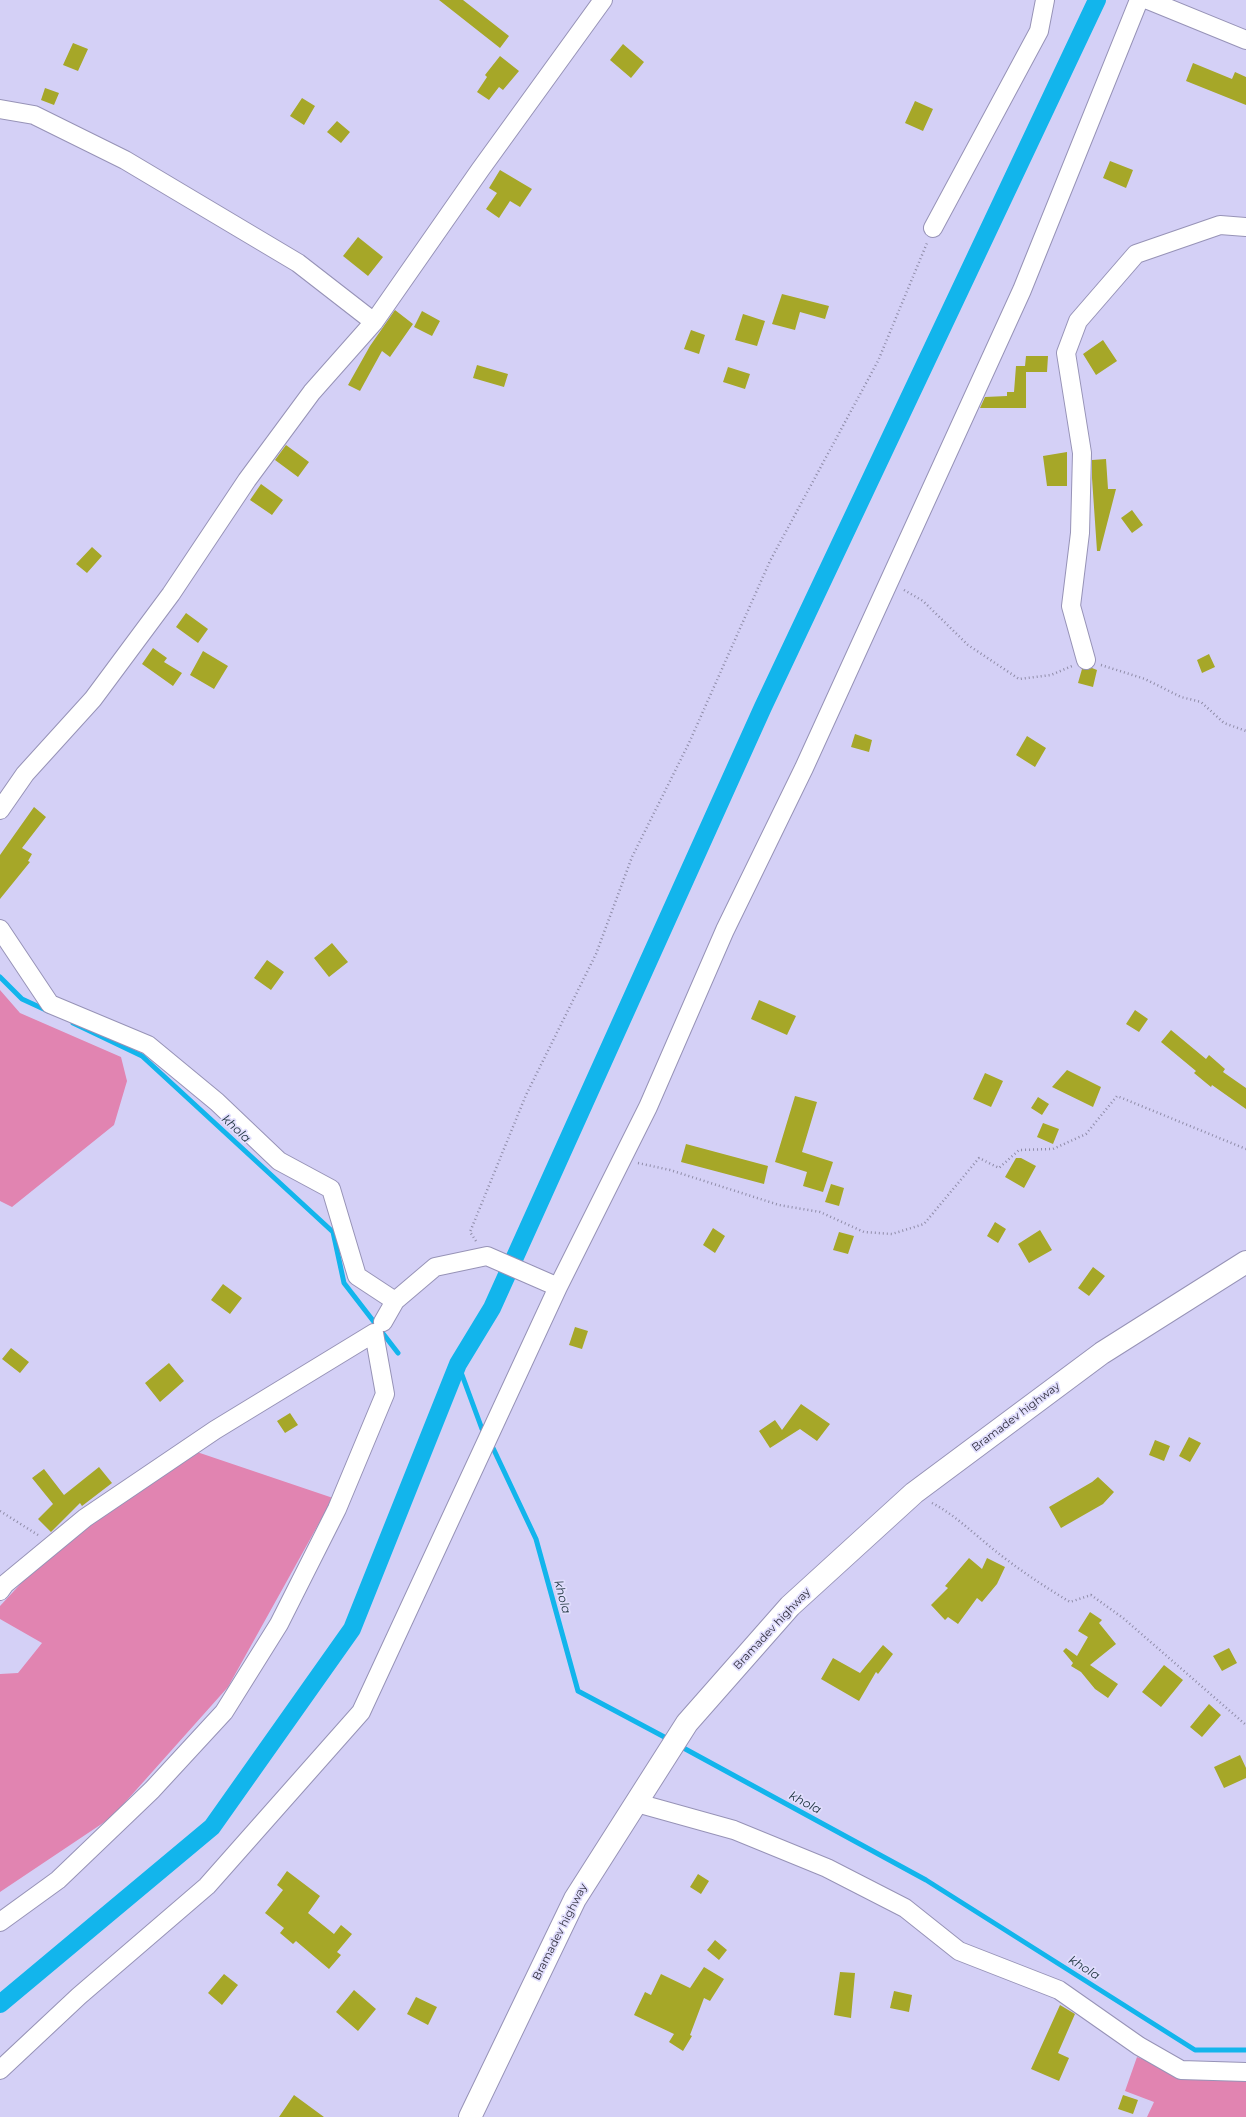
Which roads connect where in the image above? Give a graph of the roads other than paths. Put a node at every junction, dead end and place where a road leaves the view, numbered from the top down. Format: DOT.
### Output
graph roads {
  1 [pos="603,0"];
  2 [pos="1045,0"];
  3 [pos="1139,0"];
  4 [pos="1148,0"];
  5 [pos="1246,40"];
  6 [pos="0,109"];
  7 [pos="1246,227"];
  8 [pos="933,228"];
  9 [pos="374,322"];
  10 [pos="1086,660"];
  11 [pos="0,810"];
  12 [pos="0,929"];
  13 [pos="1246,1262"];
  14 [pos="558,1287"];
  15 [pos="395,1301"];
  16 [pos="383,1322"];
  17 [pos="0,1591"];
  18 [pos="637,1803"];
  19 [pos="0,1922"];
  20 [pos="0,2070"];
  21 [pos="1246,2072"];
  22 [pos="470,2117"];
  1 -- 9 [label="street"];
  2 -- 8 [label="street"];
  3 -- 14 [label="street"];
  4 -- 5 [label="street"];
  6 -- 9 [label="street"];
  7 -- 10 [label="street"];
  9 -- 11 [label="street"];
  12 -- 15 [label="street"];
  13 -- 18 [label="street, Bramadev highway"];
  14 -- 15 [label="street"];
  14 -- 20 [label="street"];
  15 -- 16 [label="street"];
  17 -- 19 [label="street"];
  18 -- 21 [label="street"];
  18 -- 22 [label="street, Bramadev highway"];
}
